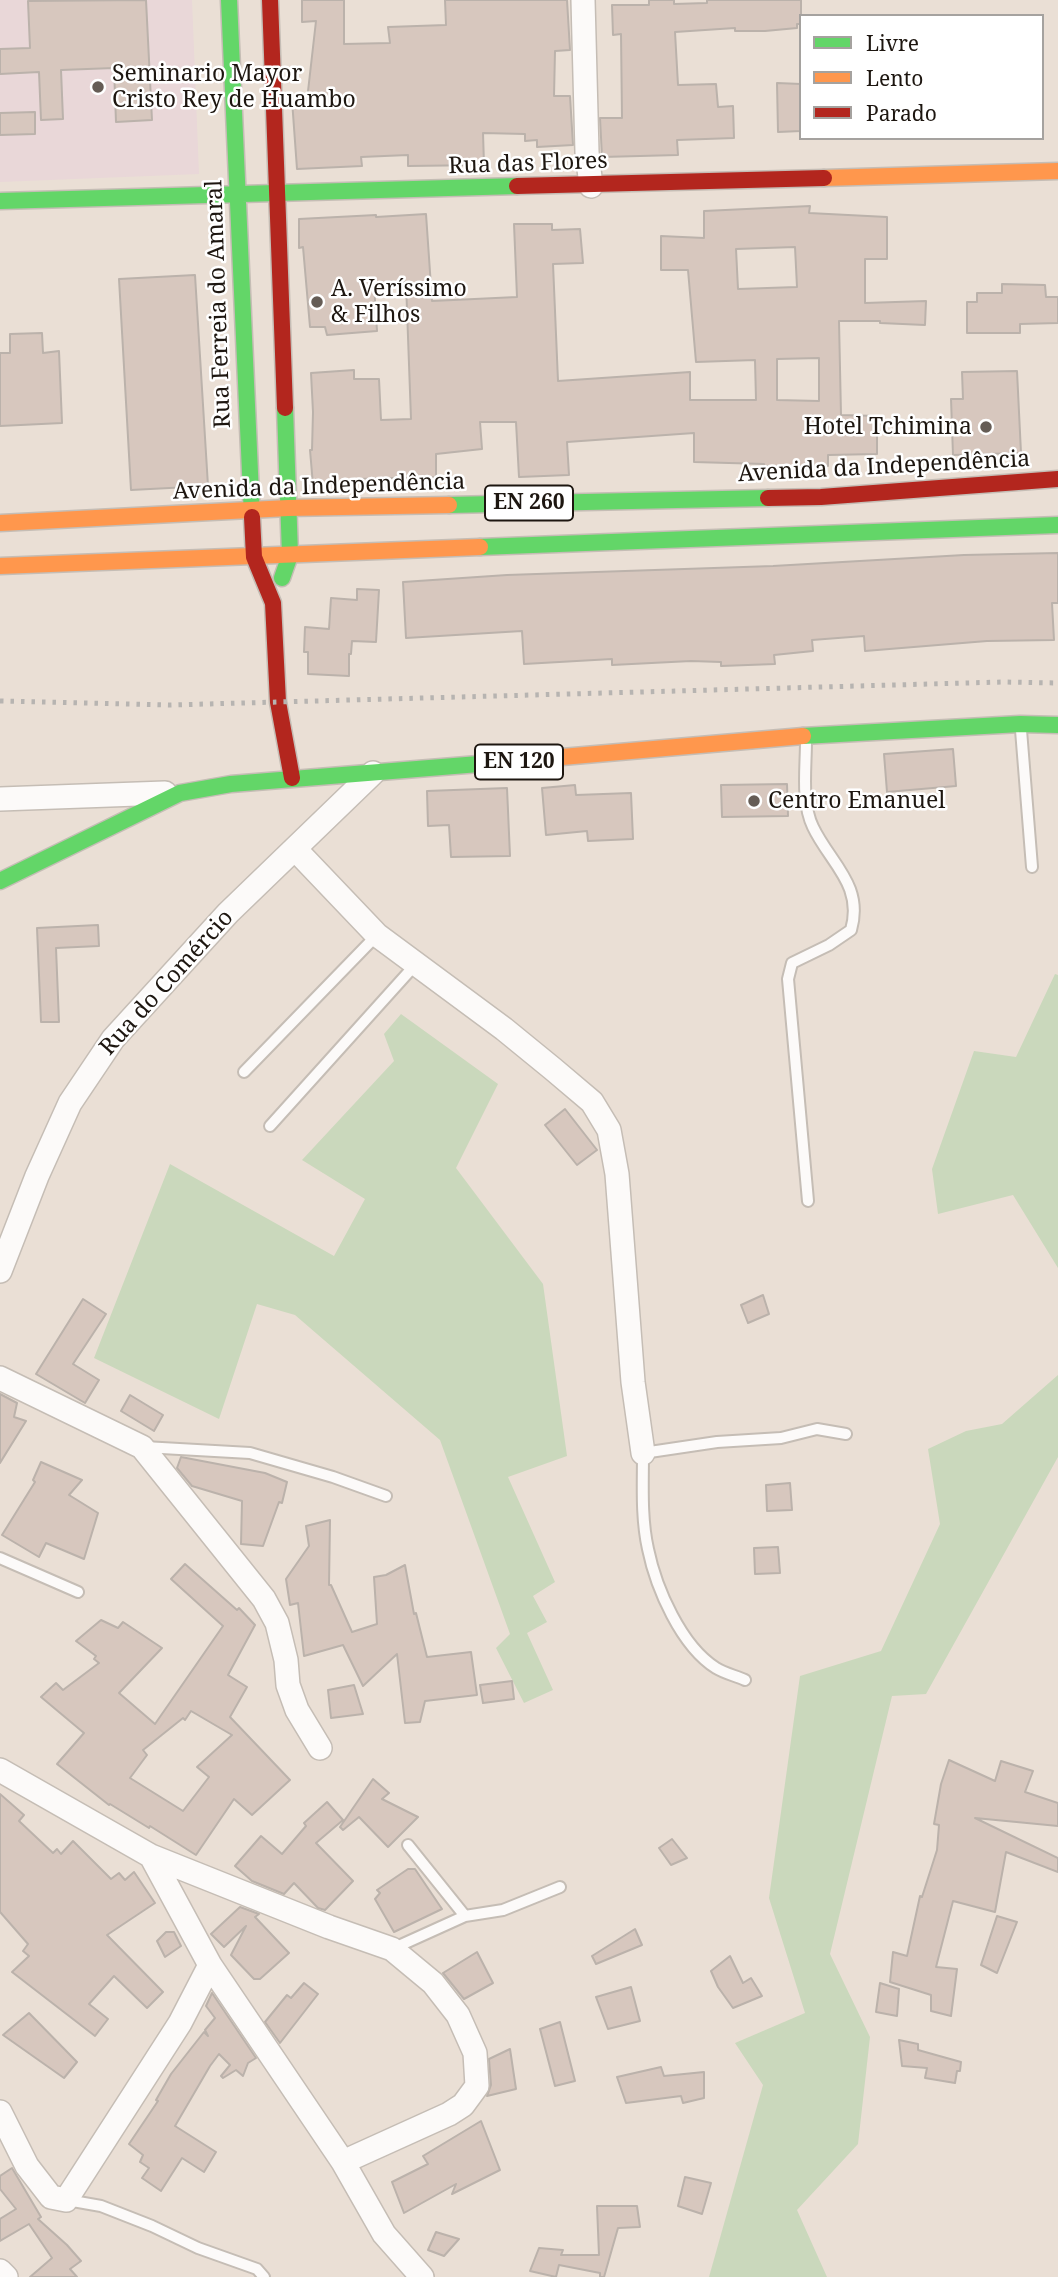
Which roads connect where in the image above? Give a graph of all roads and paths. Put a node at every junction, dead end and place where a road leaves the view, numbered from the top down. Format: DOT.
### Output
graph roads {
  1 [pos="229,0"];
  2 [pos="270,0"];
  3 [pos="583,0"];
  4 [pos="1058,171"];
  5 [pos="591,186"];
  6 [pos="276,194"];
  7 [pos="237,196"];
  8 [pos="0,201"];
  9 [pos="1058,479"];
  10 [pos="288,508"];
  11 [pos="250,510"];
  12 [pos="821,516"];
  13 [pos="0,523"];
  14 [pos="555,524"];
  15 [pos="1058,525"];
  16 [pos="290,555"];
  17 [pos="254,557"];
  18 [pos="0,566"];
  19 [pos="273,603"];
  20 [pos="1020,724"];
  21 [pos="1058,725"];
  22 [pos="806,736"];
  23 [pos="373,773"];
  24 [pos="292,778"];
  25 [pos="180,793"];
  26 [pos="0,799"];
  27 [pos="295,849"];
  28 [pos="1032,867"];
  29 [pos="0,881"];
  30 [pos="377,935"];
  31 [pos="415,965"];
  32 [pos="244,1072"];
  33 [pos="270,1126"];
  34 [pos="808,1201"];
  35 [pos="0,1271"];
  36 [pos="0,1378"];
  37 [pos="846,1434"];
  38 [pos="142,1447"];
  39 [pos="643,1453"];
  40 [pos="386,1496"];
  41 [pos="0,1558"];
  42 [pos="78,1592"];
  43 [pos="745,1680"];
  44 [pos="320,1748"];
  45 [pos="0,1770"];
  46 [pos="408,1845"];
  47 [pos="151,1856"];
  48 [pos="560,1887"];
  49 [pos="465,1916"];
  50 [pos="392,1949"];
  51 [pos="210,1965"];
  52 [pos="0,2112"];
  53 [pos="343,2162"];
  54 [pos="66,2200"];
  55 [pos="0,2271"];
  56 [pos="6,2277"];
  57 [pos="264,2277"];
  58 [pos="422,2277"];
  1 -- 7 [label="main road, Rua Ferreia do Amaral"];
  2 -- 6 [label="main road, Rua Ferreia do Amaral"];
  3 -- 5 [label="street"];
  4 -- 5 [label="main road, Rua das Flores"];
  5 -- 6 [label="main road, Rua das Flores"];
  6 -- 7 [label="main road, Rua das Flores"];
  6 -- 10 [label="main road, Rua Ferreia do Amaral"];
  7 -- 8 [label="main road, Rua das Flores"];
  7 -- 11 [label="main road, Rua Ferreia do Amaral"];
  9 -- 12 [label="main road, Avenida da Independência / EN 260"];
  10 -- 11 [label="main road, Avenida da Independência / EN 260"];
  10 -- 14 [label="main road, Avenida da Independência / EN 260"];
  10 -- 16 [label="main road, Rua Ferreia do Amaral"];
  11 -- 13 [label="main road, Avenida da Independência / EN 260"];
  11 -- 17 [label="main road, Rua Ferreia do Amaral"];
  12 -- 14 [label="main road, Avenida da Independência / EN 260"];
  12 -- 14 [label="main road, Avenida da Independência / EN 260"];
  12 -- 15 [label="main road, Avenida da Independência / EN 260"];
  14 -- 16 [label="main road, Avenida da Independência / EN 260"];
  16 -- 17 [label="main road, Avenida da Independência / EN 260"];
  16 -- 19 [label="main road, Rua Ferreia do Amaral"];
  17 -- 18 [label="main road, Avenida da Independência / EN 260"];
  17 -- 19 [label="main road, Rua Ferreia do Amaral"];
  19 -- 24 [label="main road, Rua Ferreia do Amaral"];
  20 -- 21 [label="main road, EN 120"];
  20 -- 22 [label="main road, EN 120"];
  20 -- 28 [label="lane"];
  22 -- 23 [label="main road, EN 120"];
  22 -- 34 [label="lane"];
  23 -- 24 [label="main road, EN 120"];
  23 -- 27 [label="street, Rua do Comércio"];
  24 -- 25 [label="main road, EN 120"];
  25 -- 26 [label="street"];
  25 -- 29 [label="main road, EN 120"];
  27 -- 30 [label="street"];
  27 -- 35 [label="street, Rua do Comércio"];
  30 -- 31 [label="street"];
  30 -- 32 [label="lane"];
  31 -- 33 [label="lane"];
  31 -- 39 [label="street"];
  36 -- 38 [label="street"];
  37 -- 39 [label="lane"];
  38 -- 40 [label="lane"];
  38 -- 44 [label="street"];
  39 -- 43 [label="lane"];
  41 -- 42 [label="lane"];
  45 -- 47 [label="street"];
  46 -- 49 [label="lane"];
  47 -- 50 [label="street"];
  47 -- 51 [label="street"];
  48 -- 49 [label="lane"];
  49 -- 50 [label="lane"];
  50 -- 53 [label="street"];
  51 -- 53 [label="street"];
  51 -- 54 [label="street"];
  52 -- 54 [label="street"];
  53 -- 58 [label="street"];
  54 -- 57 [label="lane"];
  55 -- 56 [label="street"];
}
